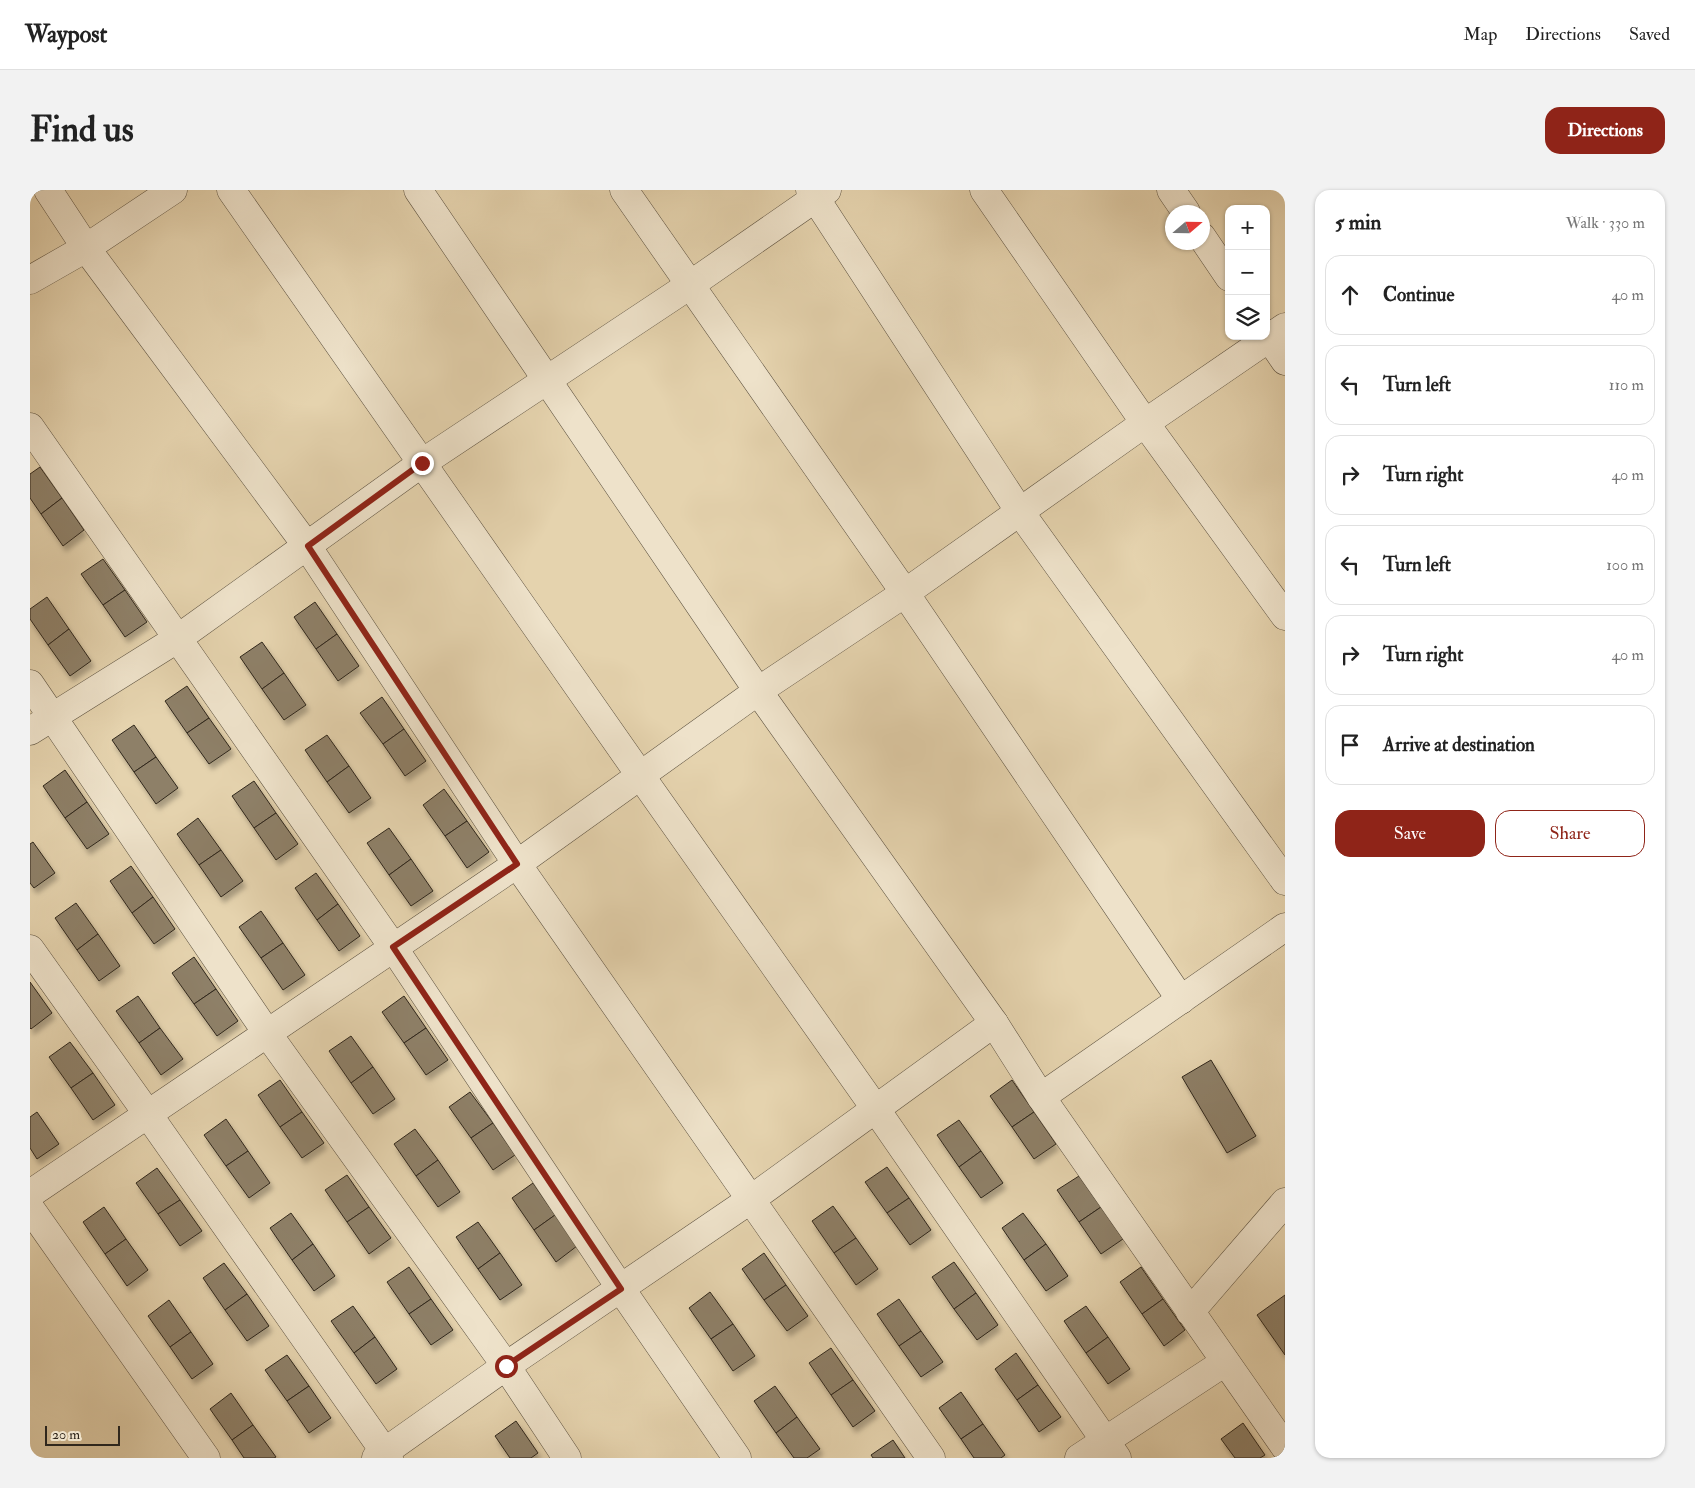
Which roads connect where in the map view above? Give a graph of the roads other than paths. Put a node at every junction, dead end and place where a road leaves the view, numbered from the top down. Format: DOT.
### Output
graph roads {
  1 [pos="48,190"];
  2 [pos="173,190"];
  3 [pos="231,190"];
  4 [pos="418,190"];
  5 [pos="624,190"];
  6 [pos="984,190"];
  7 [pos="1171,190"];
  8 [pos="817,193"];
  9 [pos="1181,205"];
  10 [pos="86,248"];
  11 [pos="1210,249"];
  12 [pos="1225,271"];
  13 [pos="30,280"];
  14 [pos="690,285"];
  15 [pos="1274,333"];
  16 [pos="1285,361"];
  17 [pos="547,380"];
  18 [pos="1145,423"];
  19 [pos="30,427"];
  20 [pos="422,463"];
  21 [pos="1020,512"];
  22 [pos="308,546"];
  23 [pos="905,593"];
  24 [pos="1285,616"];
  25 [pos="177,639"];
  26 [pos="30,684"];
  27 [pos="758,691"];
  28 [pos="53,717"];
  29 [pos="30,731"];
  30 [pos="640,775"];
  31 [pos="517,864"];
  32 [pos="1285,881"];
  33 [pos="1285,927"];
  34 [pos="393,947"];
  35 [pos="30,949"];
  36 [pos="1181,1000"];
  37 [pos="994,1024"];
  38 [pos="267,1033"];
  39 [pos="1041,1097"];
  40 [pos="875,1108"];
  41 [pos="147,1113"];
  42 [pos="30,1194"];
  43 [pos="750,1200"];
  44 [pos="1285,1202"];
  45 [pos="30,1208"];
  46 [pos="621,1289"];
  47 [pos="1190,1312"];
  48 [pos="1225,1362"];
  49 [pos="506,1366"];
  50 [pos="1285,1448"];
  51 [pos="1111,1449"];
  52 [pos="383,1456"];
  53 [pos="206,1458"];
  54 [pos="567,1458"];
  55 [pos="737,1458"];
  56 [pos="931,1458"];
  57 [pos="1079,1458"];
  1 -- 10 [label="street"];
  2 -- 10 [label="street"];
  3 -- 20 [label="street"];
  4 -- 17 [label="street"];
  5 -- 14 [label="street"];
  6 -- 18 [label="street"];
  7 -- 9 [label="street"];
  8 -- 14 [label="street"];
  8 -- 21 [label="street"];
  10 -- 13 [label="street"];
  10 -- 22 [label="street"];
  11 -- 12 [label="street"];
  14 -- 17 [label="street"];
  14 -- 23 [label="street"];
  15 -- 16 [label="street"];
  15 -- 18 [label="street"];
  17 -- 20 [label="street"];
  17 -- 27 [label="street"];
  18 -- 21 [label="street"];
  18 -- 24 [label="street"];
  19 -- 25 [label="street"];
  20 -- 22 [label="street"];
  20 -- 30 [label="street"];
  21 -- 23 [label="street"];
  21 -- 32 [label="street"];
  22 -- 25 [label="street"];
  22 -- 31 [label="street"];
  23 -- 27 [label="street"];
  23 -- 36 [label="street"];
  25 -- 28 [label="street"];
  25 -- 34 [label="street"];
  26 -- 28 [label="street"];
  27 -- 30 [label="street"];
  27 -- 37 [label="street"];
  28 -- 29 [label="street"];
  28 -- 38 [label="street"];
  30 -- 31 [label="street"];
  30 -- 40 [label="street"];
  31 -- 34 [label="street"];
  31 -- 43 [label="street"];
  33 -- 36 [label="street"];
  34 -- 38 [label="street"];
  34 -- 46 [label="street"];
  35 -- 41 [label="street"];
  36 -- 39 [label="street"];
  37 -- 39 [label="street"];
  37 -- 40 [label="street"];
  38 -- 41 [label="street"];
  38 -- 49 [label="street"];
  39 -- 47 [label="street"];
  40 -- 43 [label="street"];
  40 -- 51 [label="street"];
  41 -- 42 [label="street"];
  41 -- 52 [label="street"];
  43 -- 46 [label="street"];
  43 -- 56 [label="street"];
  44 -- 47 [label="street"];
  45 -- 53 [label="street"];
  46 -- 49 [label="street"];
  46 -- 55 [label="street"];
  47 -- 48 [label="street"];
  48 -- 50 [label="street"];
  48 -- 51 [label="street"];
  49 -- 52 [label="street"];
  49 -- 54 [label="street"];
  51 -- 57 [label="street"];
}
